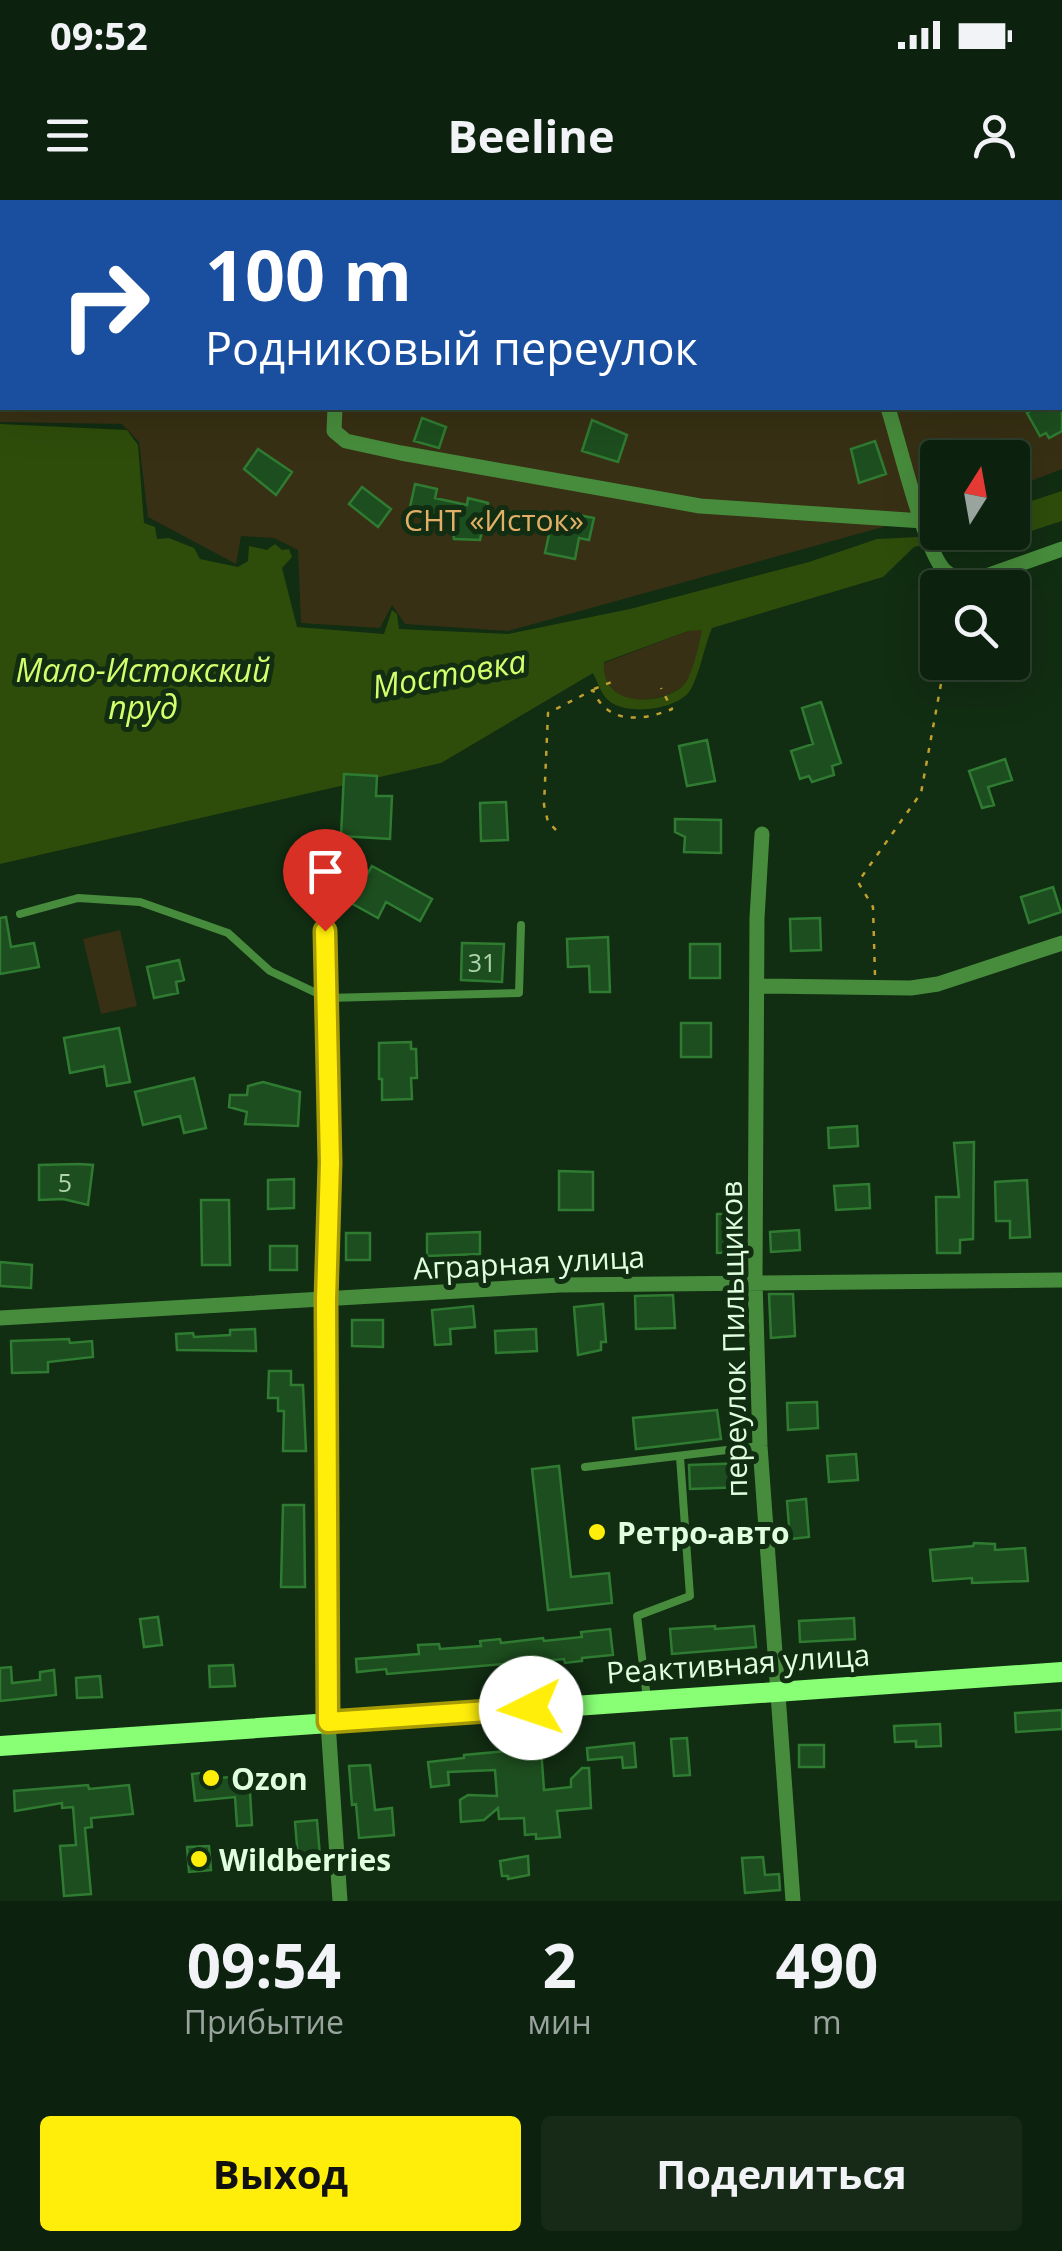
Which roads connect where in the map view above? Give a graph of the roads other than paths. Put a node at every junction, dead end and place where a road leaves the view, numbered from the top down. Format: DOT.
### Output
graph roads {
  1 [pos="335,410"];
  2 [pos="889,410"];
  3 [pos="920,513"];
  4 [pos="920,526"];
  5 [pos="1062,549"];
  6 [pos="933,550"];
  7 [pos="762,834"];
  8 [pos="322,864"];
  9 [pos="20,914"];
  10 [pos="521,926"];
  11 [pos="1062,943"];
  12 [pos="758,986"];
  13 [pos="327,998"];
  14 [pos="1062,1280"];
  15 [pos="755,1281"];
  16 [pos="326,1300"];
  17 [pos="0,1318"];
  18 [pos="760,1446"];
  19 [pos="680,1457"];
  20 [pos="586,1467"];
  21 [pos="1062,1672"];
  22 [pos="776,1690"];
  23 [pos="646,1700"];
  24 [pos="328,1722"];
  25 [pos="0,1746"];
  26 [pos="340,1901"];
  27 [pos="794,1901"];
  1 -- 4 [label="street"];
  2 -- 3 [label="street"];
  5 -- 6 [label="street"];
  7 -- 12 [label="street, переулок Пильщиков"];
  8 -- 13 [label="street"];
  9 -- 13 [label="lane"];
  10 -- 13 [label="lane"];
  11 -- 12 [label="street"];
  12 -- 15 [label="street, переулок Пильщиков"];
  13 -- 16 [label="street"];
  14 -- 15 [label="street, Аграрная улица"];
  15 -- 16 [label="street, Аграрная улица"];
  15 -- 18 [label="street, переулок Пильщиков"];
  16 -- 17 [label="street, Аграрная улица"];
  16 -- 24 [label="street"];
  18 -- 19 [label="lane"];
  18 -- 22 [label="street, переулок Пильщиков"];
  19 -- 20 [label="lane"];
  19 -- 23 [label="lane"];
  21 -- 22 [label="main road, Реактивная улица"];
  22 -- 23 [label="main road, Реактивная улица"];
  22 -- 27 [label="street, переулок Пильщиков"];
  23 -- 24 [label="main road, Реактивная улица"];
  24 -- 25 [label="main road, Реактивная улица"];
  24 -- 26 [label="street"];
}
